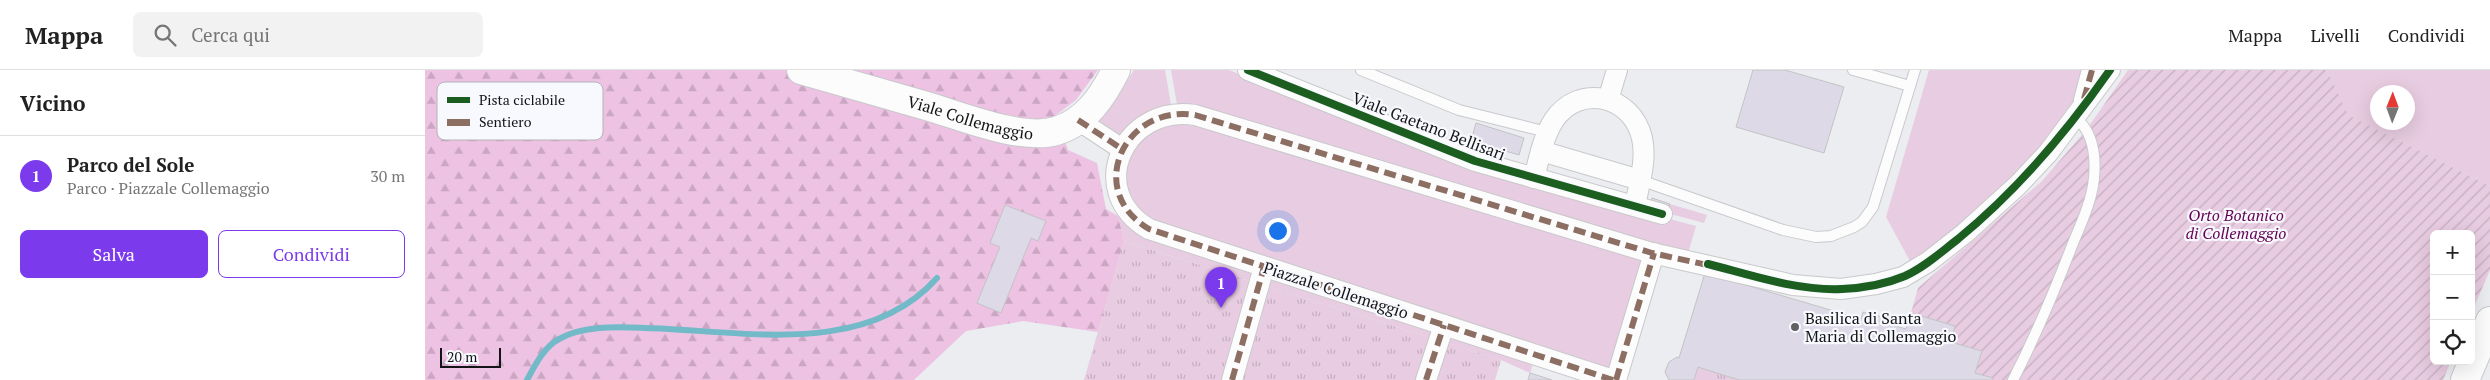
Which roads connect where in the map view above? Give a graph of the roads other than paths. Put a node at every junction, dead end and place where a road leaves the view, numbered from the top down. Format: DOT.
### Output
graph roads {
  1 [pos="801,70"];
  2 [pos="1115,70"];
  3 [pos="1248,70"];
  4 [pos="1361,70"];
  5 [pos="1617,70"];
  6 [pos="1853,70"];
  7 [pos="1915,70"];
  8 [pos="2092,70"];
  9 [pos="2111,70"];
  10 [pos="1910,86"];
  11 [pos="1608,100"];
  12 [pos="2078,116"];
  13 [pos="1078,120"];
  14 [pos="1544,141"];
  15 [pos="1122,149"];
  16 [pos="1534,178"];
  17 [pos="1640,180"];
  18 [pos="1635,206"];
  19 [pos="1662,214"];
  20 [pos="1654,253"];
  21 [pos="1264,267"];
  22 [pos="2490,321"];
  23 [pos="1444,326"];
  24 [pos="1232,380"];
  25 [pos="1426,380"];
  26 [pos="1614,380"];
  27 [pos="2013,380"];
  28 [pos="2465,380"];
  1 -- 13 [label="main road, Viale Collemaggio"];
  2 -- 13 [label="main road, Viale Collemaggio"];
  3 -- 16 [label="street, Viale Gaetano Bellisari"];
  4 -- 14 [label="lane"];
  5 -- 11 [label="street"];
  6 -- 10 [label="lane"];
  7 -- 10 [label="lane"];
  8 -- 12 [label="street"];
  9 -- 12 [label="street, Piazzale Collemaggio"];
  10 -- 17 [label="lane"];
  11 -- 14 [label="street"];
  11 -- 17 [label="street"];
  12 -- 20 [label="street, Piazzale Collemaggio"];
  12 -- 27 [label="lane"];
  13 -- 15 [label="street"];
  14 -- 16 [label="street"];
  14 -- 17 [label="street"];
  15 -- 20 [label="street, Piazzale Collemaggio"];
  15 -- 21 [label="street, Piazzale Collemaggio"];
  16 -- 18 [label="street, Viale Gaetano Bellisari"];
  17 -- 18 [label="street"];
  18 -- 19 [label="street, Viale Gaetano Bellisari"];
  20 -- 26 [label="street, Piazzale Collemaggio"];
  21 -- 23 [label="street, Piazzale Collemaggio"];
  21 -- 24 [label="street"];
  22 -- 28 [label="main road"];
  23 -- 25 [label="street"];
  23 -- 26 [label="street, Piazzale Collemaggio"];
}
